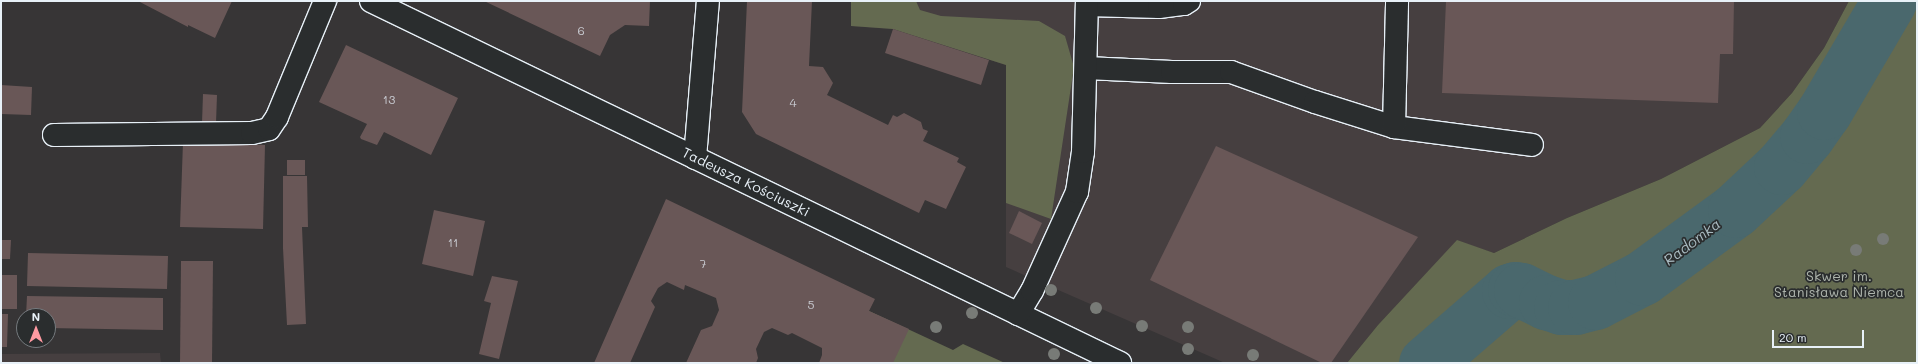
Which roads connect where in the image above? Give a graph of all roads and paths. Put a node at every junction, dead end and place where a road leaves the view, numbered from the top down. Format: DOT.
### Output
graph roads {
  1 [pos="325,1"];
  2 [pos="371,1"];
  3 [pos="708,1"];
  4 [pos="1189,1"];
  5 [pos="1397,1"];
  6 [pos="1087,3"];
  7 [pos="1086,68"];
  8 [pos="1394,127"];
  9 [pos="54,135"];
  10 [pos="1532,145"];
  11 [pos="695,158"];
  12 [pos="1018,314"];
  13 [pos="1120,363"];
  1 -- 9 [label="street"];
  2 -- 11 [label="street, Tadeusza Kościuszki"];
  3 -- 11 [label="street"];
  4 -- 6 [label="street"];
  5 -- 8 [label="street"];
  6 -- 7 [label="street"];
  7 -- 8 [label="street"];
  7 -- 12 [label="street"];
  8 -- 10 [label="street"];
  11 -- 12 [label="street, Tadeusza Kościuszki"];
  12 -- 13 [label="street, Tadeusza Kościuszki"];
}
